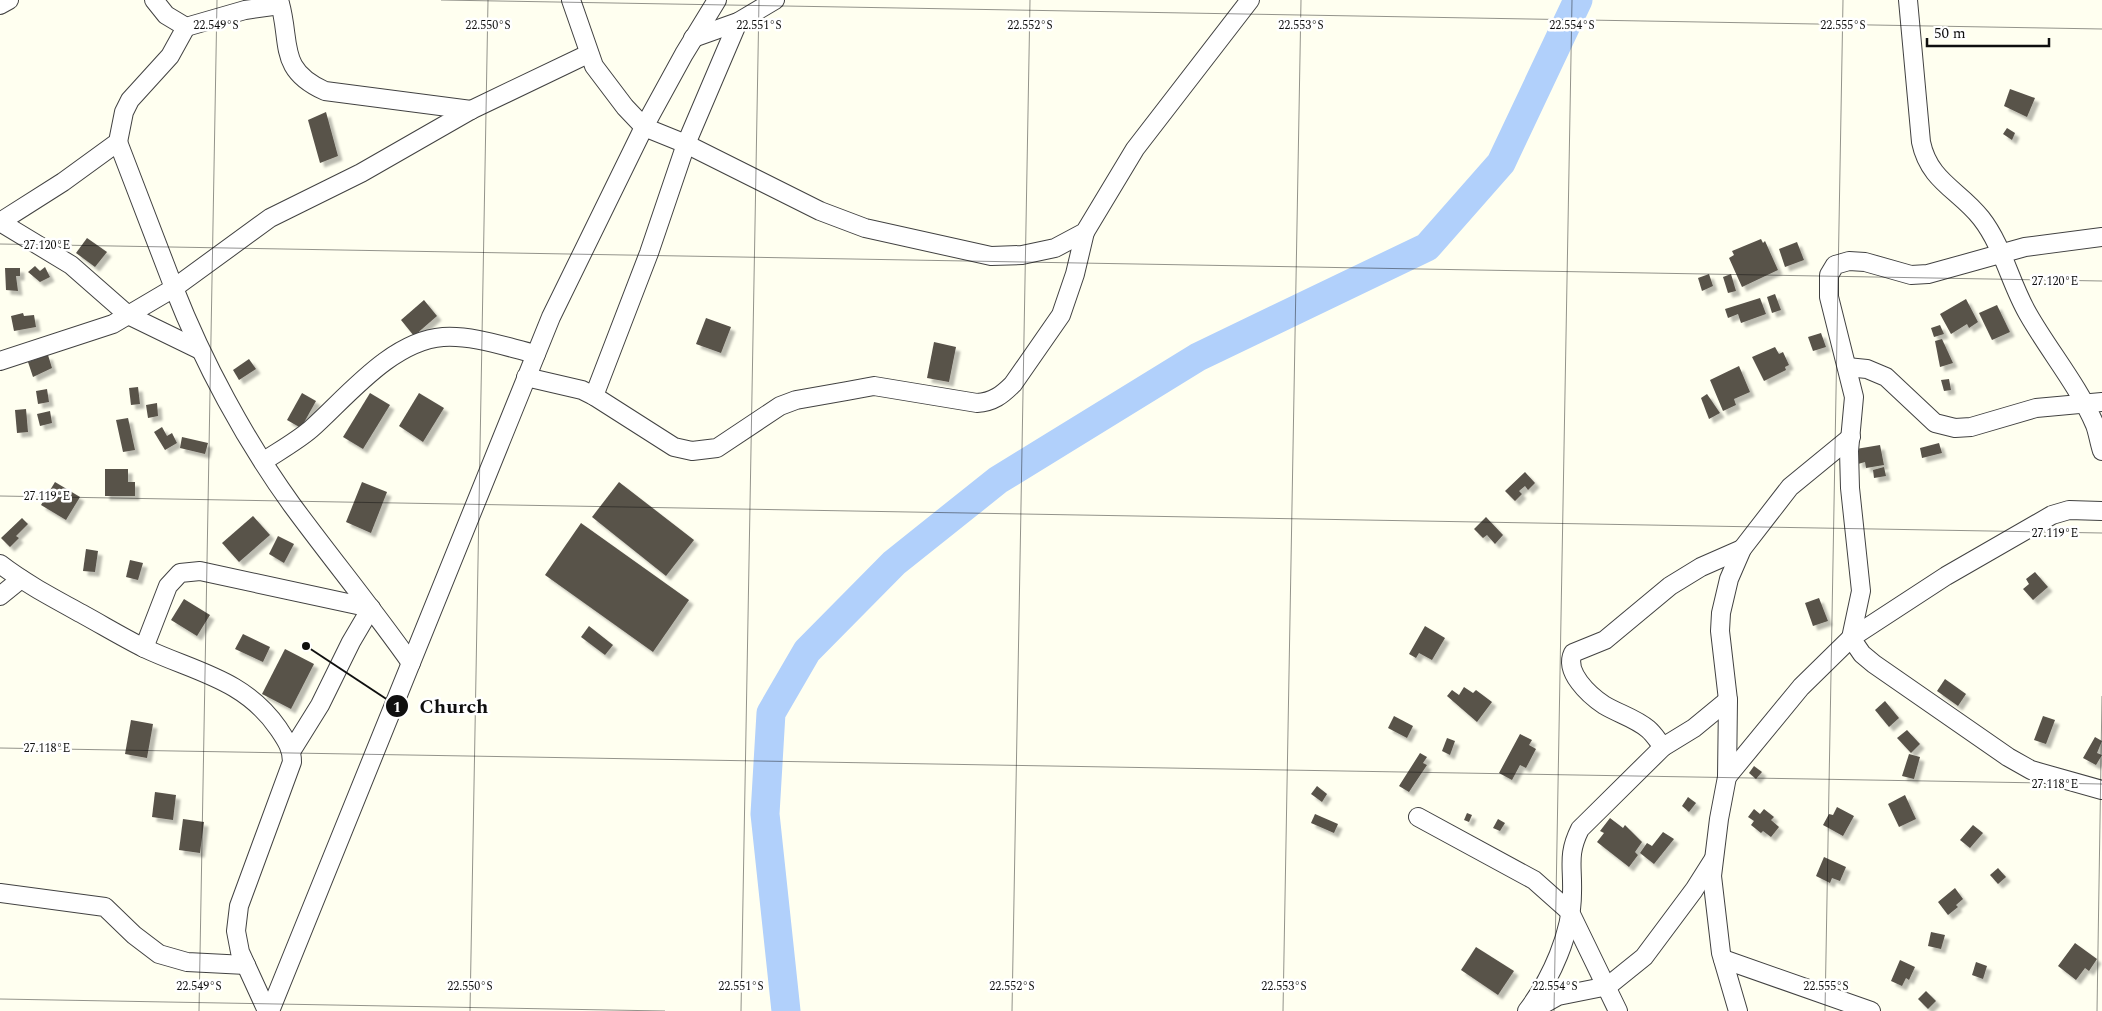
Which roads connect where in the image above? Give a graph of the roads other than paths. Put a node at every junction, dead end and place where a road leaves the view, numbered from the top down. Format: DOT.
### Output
graph roads {
  1 [pos="8,0"];
  2 [pos="154,0"];
  3 [pos="571,0"];
  4 [pos="717,0"];
  5 [pos="775,0"];
  6 [pos="1250,0"];
  7 [pos="1908,0"];
  8 [pos="279,2"];
  9 [pos="0,5"];
  10 [pos="738,22"];
  11 [pos="186,27"];
  12 [pos="693,38"];
  13 [pos="588,54"];
  14 [pos="471,110"];
  15 [pos="644,127"];
  16 [pos="118,142"];
  17 [pos="686,144"];
  18 [pos="0,222"];
  19 [pos="1085,232"];
  20 [pos="2102,237"];
  21 [pos="2002,254"];
  22 [pos="174,288"];
  23 [pos="128,315"];
  24 [pos="200,350"];
  25 [pos="536,354"];
  26 [pos="0,361"];
  27 [pos="1847,367"];
  28 [pos="526,377"];
  29 [pos="594,396"];
  30 [pos="2093,403"];
  31 [pos="1851,436"];
  32 [pos="2102,451"];
  33 [pos="264,461"];
  34 [pos="2102,510"];
  35 [pos="1742,549"];
  36 [pos="0,564"];
  37 [pos="21,579"];
  38 [pos="0,596"];
  39 [pos="372,608"];
  40 [pos="1851,638"];
  41 [pos="144,648"];
  42 [pos="411,663"];
  43 [pos="1728,700"];
  44 [pos="1662,747"];
  45 [pos="292,750"];
  46 [pos="1727,776"];
  47 [pos="2102,790"];
  48 [pos="1418,818"];
  49 [pos="1713,859"];
  50 [pos="0,893"];
  51 [pos="1570,912"];
  52 [pos="1723,959"];
  53 [pos="246,965"];
  54 [pos="1608,986"];
  55 [pos="269,1011"];
  56 [pos="1529,1011"];
  57 [pos="1618,1011"];
  58 [pos="1738,1011"];
  59 [pos="1871,1011"];
  1 -- 9 [label="street"];
  2 -- 11 [label="street"];
  3 -- 13 [label="street"];
  4 -- 12 [label="street"];
  5 -- 10 [label="street"];
  6 -- 19 [label="street"];
  7 -- 21 [label="street"];
  8 -- 11 [label="street"];
  8 -- 14 [label="street"];
  10 -- 12 [label="street"];
  10 -- 17 [label="street"];
  11 -- 16 [label="street"];
  12 -- 15 [label="street"];
  13 -- 14 [label="street"];
  13 -- 15 [label="street"];
  14 -- 22 [label="street"];
  15 -- 17 [label="street"];
  15 -- 25 [label="street"];
  16 -- 18 [label="street"];
  16 -- 22 [label="street"];
  17 -- 19 [label="street"];
  17 -- 29 [label="street"];
  18 -- 23 [label="street"];
  19 -- 29 [label="street"];
  20 -- 21 [label="street"];
  21 -- 27 [label="street"];
  21 -- 30 [label="street"];
  22 -- 23 [label="street"];
  22 -- 24 [label="street"];
  23 -- 24 [label="street"];
  23 -- 26 [label="street"];
  24 -- 33 [label="street"];
  25 -- 28 [label="street"];
  25 -- 33 [label="street"];
  27 -- 30 [label="street"];
  27 -- 31 [label="street"];
  28 -- 29 [label="street"];
  28 -- 42 [label="street"];
  30 -- 32 [label="street"];
  31 -- 35 [label="street"];
  31 -- 40 [label="street"];
  33 -- 39 [label="street"];
  34 -- 40 [label="street"];
  35 -- 43 [label="street"];
  35 -- 44 [label="street"];
  36 -- 37 [label="street"];
  37 -- 38 [label="street"];
  37 -- 41 [label="street"];
  39 -- 41 [label="street"];
  39 -- 42 [label="street"];
  39 -- 45 [label="street"];
  40 -- 46 [label="street"];
  40 -- 47 [label="street"];
  41 -- 45 [label="street"];
  42 -- 55 [label="street"];
  43 -- 44 [label="street"];
  43 -- 46 [label="street"];
  44 -- 51 [label="street"];
  45 -- 53 [label="street"];
  46 -- 49 [label="street"];
  48 -- 51 [label="street"];
  49 -- 52 [label="street"];
  49 -- 54 [label="street"];
  50 -- 53 [label="street"];
  51 -- 54 [label="street"];
  51 -- 56 [label="street"];
  52 -- 58 [label="street"];
  52 -- 59 [label="street"];
  53 -- 55 [label="street"];
  54 -- 56 [label="street"];
  54 -- 57 [label="street"];
}
